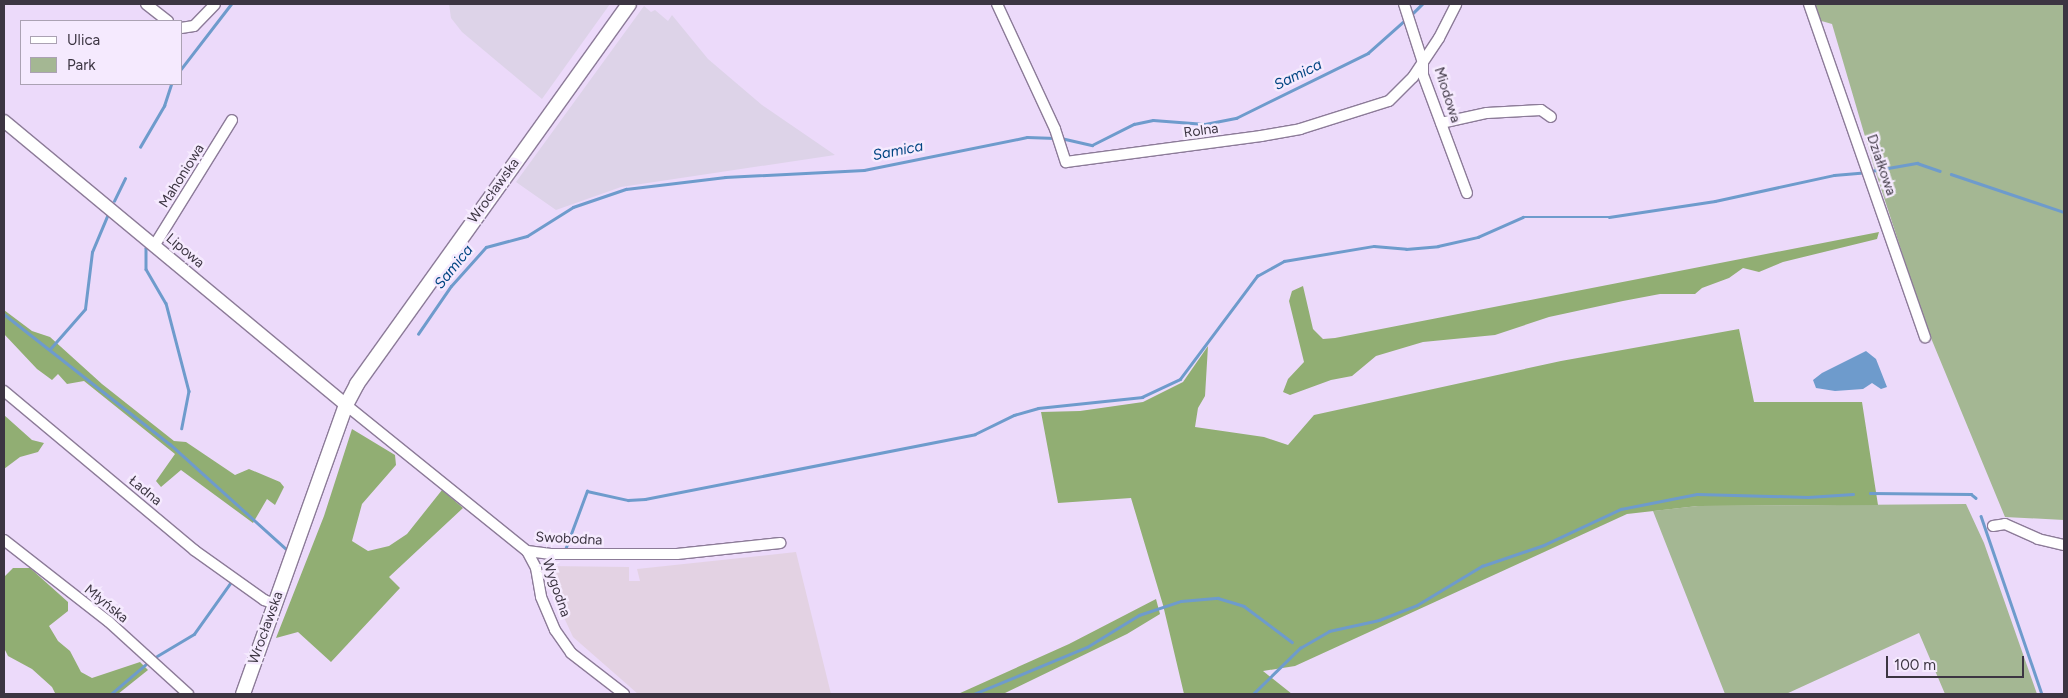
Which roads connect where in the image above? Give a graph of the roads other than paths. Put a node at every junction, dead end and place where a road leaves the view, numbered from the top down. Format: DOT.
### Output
graph roads {
  1 [pos="146,4"];
  2 [pos="215,4"];
  3 [pos="630,4"];
  4 [pos="997,4"];
  5 [pos="1404,4"];
  6 [pos="1456,4"];
  7 [pos="1809,4"];
  8 [pos="167,20"];
  9 [pos="182,28"];
  10 [pos="1423,63"];
  11 [pos="1551,117"];
  12 [pos="4,120"];
  13 [pos="232,120"];
  14 [pos="1441,123"];
  15 [pos="1467,193"];
  16 [pos="154,246"];
  17 [pos="1925,337"];
  18 [pos="4,391"];
  19 [pos="346,405"];
  20 [pos="1993,526"];
  21 [pos="4,540"];
  22 [pos="780,542"];
  23 [pos="2064,545"];
  24 [pos="527,551"];
  25 [pos="275,604"];
  26 [pos="188,694"];
  27 [pos="243,694"];
  28 [pos="624,694"];
  1 -- 8 [label="street"];
  2 -- 9 [label="street"];
  3 -- 19 [label="main road, Wrocławska"];
  4 -- 10 [label="street, Rolna"];
  5 -- 10 [label="street, Miodowa"];
  6 -- 10 [label="street, Rolna"];
  7 -- 17 [label="street, Działkowa"];
  10 -- 14 [label="street, Miodowa"];
  11 -- 14 [label="street"];
  12 -- 16 [label="street, Lipowa"];
  13 -- 16 [label="street, Mahoniowa"];
  14 -- 15 [label="street, Miodowa"];
  16 -- 19 [label="street, Lipowa"];
  18 -- 25 [label="street, Ładna"];
  19 -- 24 [label="street, Swobodna"];
  19 -- 25 [label="main road, Wrocławska"];
  20 -- 23 [label="street"];
  21 -- 26 [label="street, Młyńska"];
  22 -- 24 [label="street, Swobodna"];
  24 -- 28 [label="street, Wygodna"];
  25 -- 27 [label="main road, Wrocławska"];
}
